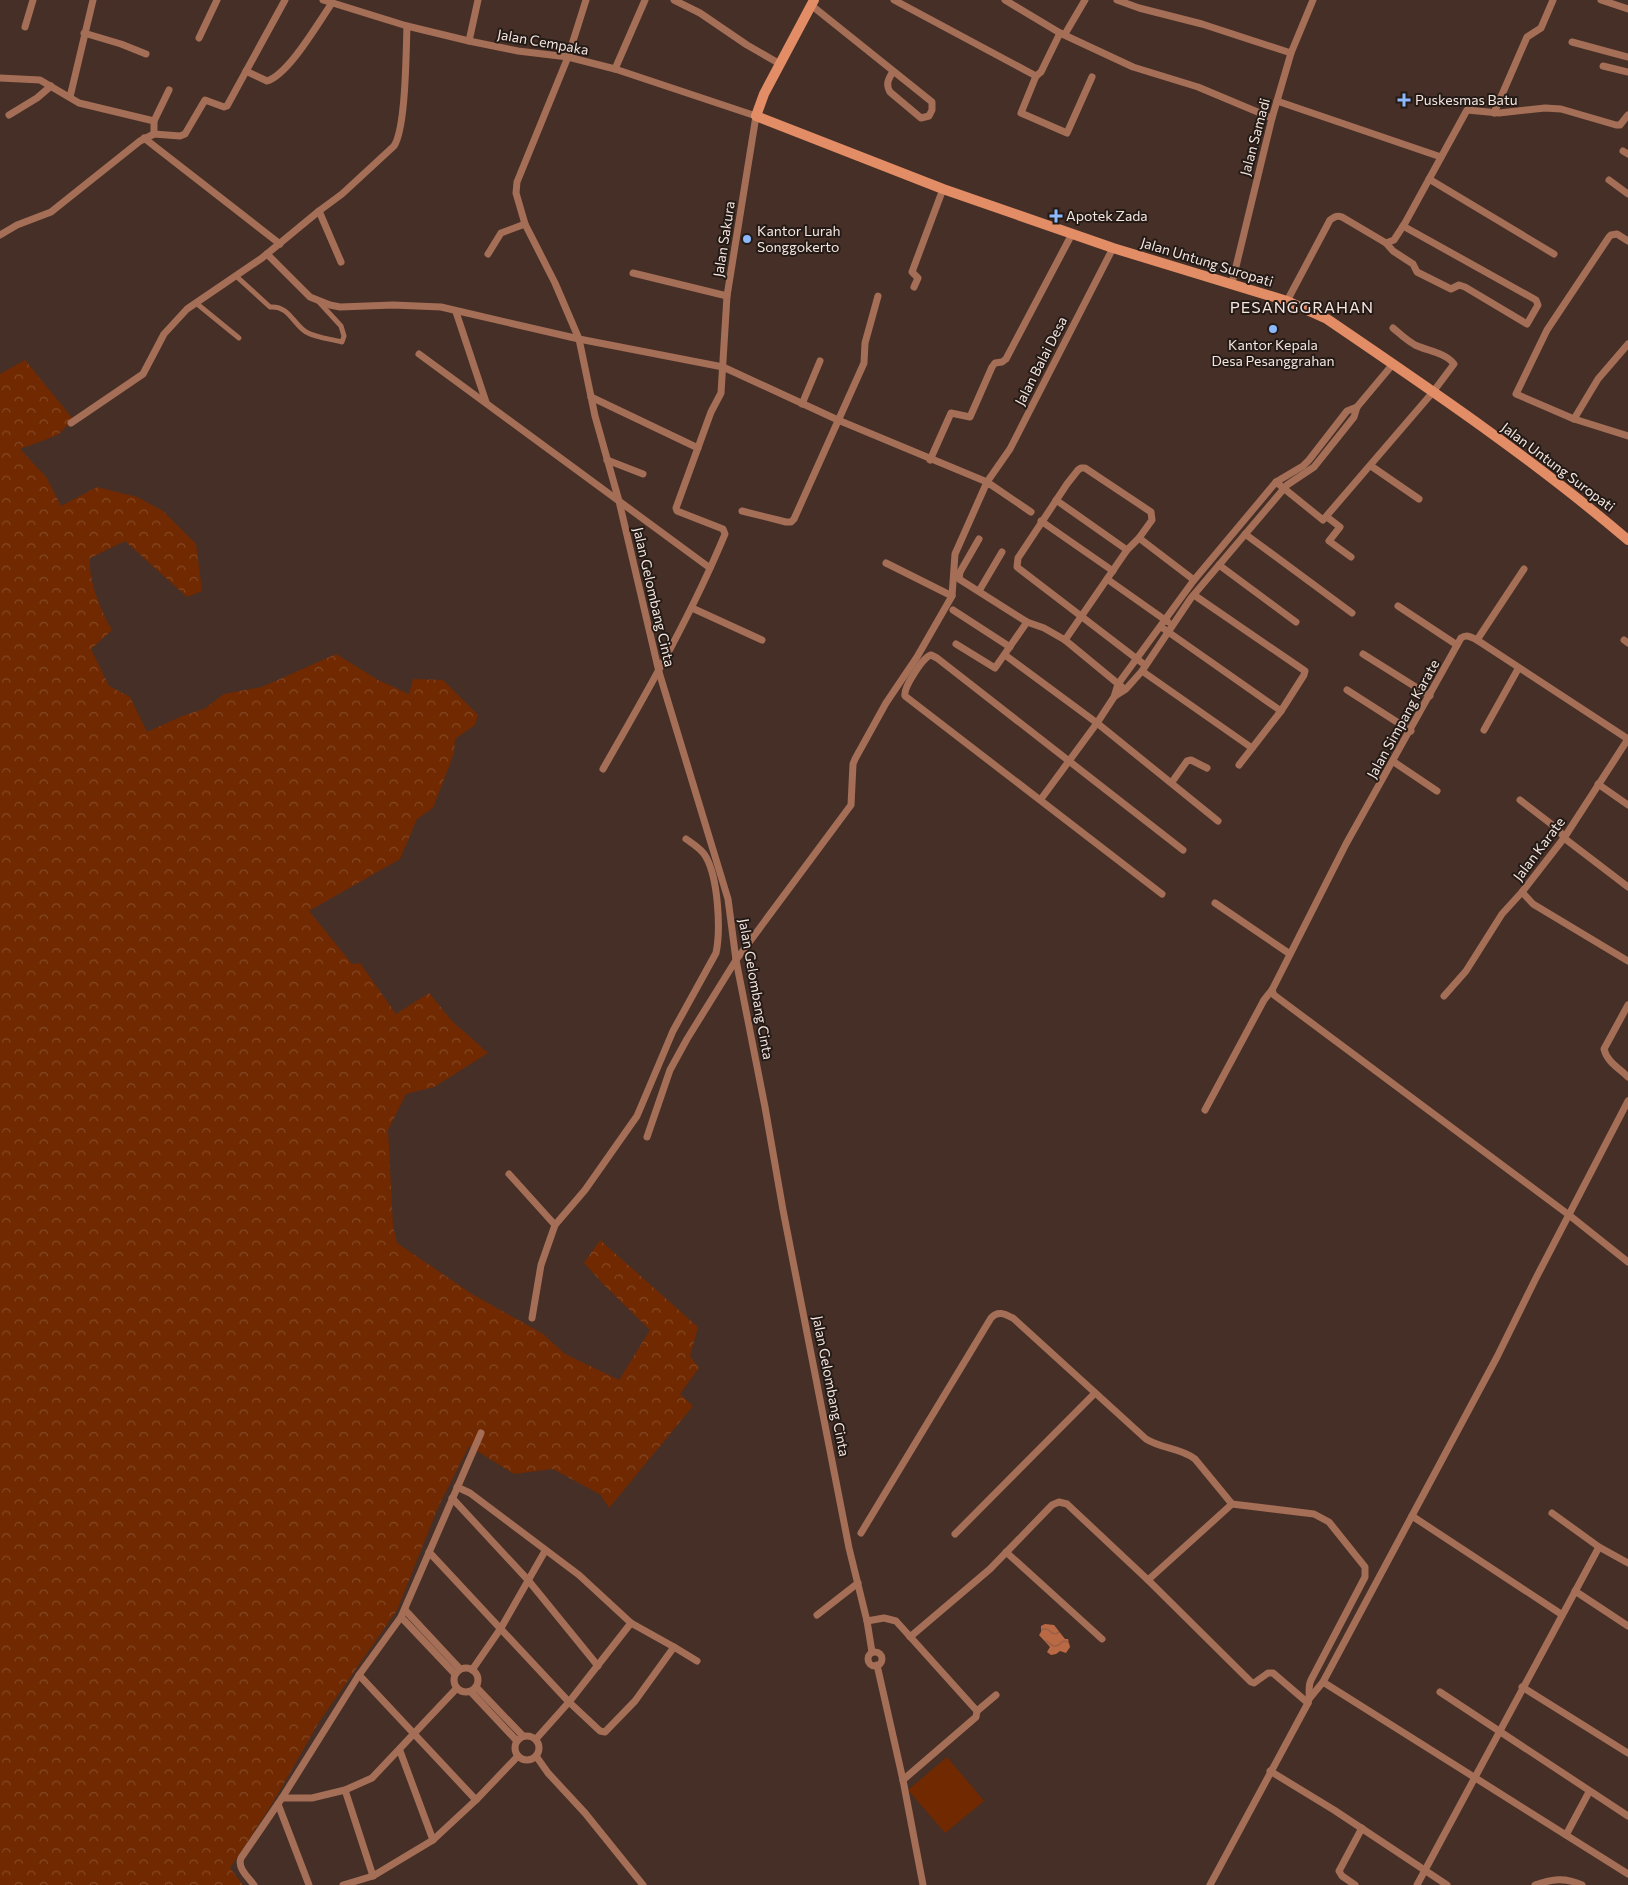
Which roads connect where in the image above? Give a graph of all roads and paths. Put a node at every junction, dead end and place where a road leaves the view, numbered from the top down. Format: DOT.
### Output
graph roads {
  1 [pos="33,0"];
  2 [pos="93,0"];
  3 [pos="217,0"];
  4 [pos="285,0"];
  5 [pos="322,0"];
  6 [pos="350,0"];
  7 [pos="478,0"];
  8 [pos="586,0"];
  9 [pos="645,0"];
  10 [pos="674,0"];
  11 [pos="894,0"];
  12 [pos="1005,0"];
  13 [pos="1085,0"];
  14 [pos="1117,0"];
  15 [pos="1313,0"];
  16 [pos="1553,0"];
  17 [pos="1600,0"];
  18 [pos="812,2"];
  19 [pos="332,3"];
  20 [pos="346,8"];
  21 [pos="1628,9"];
  22 [pos="407,26"];
  23 [pos="25,27"];
  24 [pos="84,33"];
  25 [pos="1063,33"];
  26 [pos="198,38"];
  27 [pos="469,41"];
  28 [pos="1572,42"];
  29 [pos="1291,53"];
  30 [pos="146,54"];
  31 [pos="568,57"];
  32 [pos="1628,57"];
  33 [pos="780,64"];
  34 [pos="1603,66"];
  35 [pos="615,69"];
  36 [pos="246,71"];
  37 [pos="893,71"];
  38 [pos="1628,72"];
  39 [pos="1036,76"];
  40 [pos="1092,77"];
  41 [pos="0,78"];
  42 [pos="51,86"];
  43 [pos="169,90"];
  44 [pos="70,97"];
  45 [pos="1277,101"];
  46 [pos="1494,113"];
  47 [pos="9,115"];
  48 [pos="1628,115"];
  49 [pos="756,116"];
  50 [pos="1272,118"];
  51 [pos="154,121"];
  52 [pos="154,134"];
  53 [pos="144,138"];
  54 [pos="1441,157"];
  55 [pos="1429,179"];
  56 [pos="1609,180"];
  57 [pos="943,189"];
  58 [pos="1628,194"];
  59 [pos="319,210"];
  60 [pos="525,224"];
  61 [pos="1404,226"];
  62 [pos="1072,234"];
  63 [pos="0,235"];
  64 [pos="1628,241"];
  65 [pos="1386,243"];
  66 [pos="280,244"];
  67 [pos="1113,248"];
  68 [pos="267,254"];
  69 [pos="488,254"];
  70 [pos="1554,254"];
  71 [pos="340,262"];
  72 [pos="633,273"];
  73 [pos="236,276"];
  74 [pos="1232,283"];
  75 [pos="914,287"];
  76 [pos="727,296"];
  77 [pos="878,296"];
  78 [pos="1287,301"];
  79 [pos="319,302"];
  80 [pos="196,303"];
  81 [pos="456,312"];
  82 [pos="1393,328"];
  83 [pos="239,338"];
  84 [pos="579,339"];
  85 [pos="1628,344"];
  86 [pos="419,354"];
  87 [pos="820,361"];
  88 [pos="1393,364"];
  89 [pos="723,367"];
  90 [pos="1433,392"];
  91 [pos="591,397"];
  92 [pos="486,402"];
  93 [pos="802,404"];
  94 [pos="1357,407"];
  95 [pos="1574,419"];
  96 [pos="838,420"];
  97 [pos="71,423"];
  98 [pos="1628,436"];
  99 [pos="698,448"];
  100 [pos="607,460"];
  101 [pos="930,460"];
  102 [pos="1371,466"];
  103 [pos="643,474"];
  104 [pos="987,482"];
  105 [pos="1276,482"];
  106 [pos="1284,488"];
  107 [pos="1419,499"];
  108 [pos="1056,500"];
  109 [pos="619,501"];
  110 [pos="742,511"];
  111 [pos="1030,512"];
  112 [pos="1327,517"];
  113 [pos="1041,521"];
  114 [pos="1245,534"];
  115 [pos="1139,538"];
  116 [pos="979,539"];
  117 [pos="1628,540"];
  118 [pos="1128,550"];
  119 [pos="1002,552"];
  120 [pos="1214,556"];
  121 [pos="1351,557"];
  122 [pos="886,563"];
  123 [pos="1220,564"];
  124 [pos="710,568"];
  125 [pos="1524,569"];
  126 [pos="1113,571"];
  127 [pos="1107,579"];
  128 [pos="1194,580"];
  129 [pos="979,591"];
  130 [pos="1194,594"];
  131 [pos="952,596"];
  132 [pos="1398,606"];
  133 [pos="692,608"];
  134 [pos="953,610"];
  135 [pos="1352,613"];
  136 [pos="1081,616"];
  137 [pos="1027,622"];
  138 [pos="1296,622"];
  139 [pos="1162,623"];
  140 [pos="1170,628"];
  141 [pos="762,640"];
  142 [pos="1065,640"];
  143 [pos="1477,640"];
  144 [pos="956,644"];
  145 [pos="1458,645"];
  146 [pos="1010,648"];
  147 [pos="1363,654"];
  148 [pos="1005,655"];
  149 [pos="1136,659"];
  150 [pos="1143,668"];
  151 [pos="1518,669"];
  152 [pos="659,672"];
  153 [pos="1118,684"];
  154 [pos="1126,689"];
  155 [pos="1347,690"];
  156 [pos="1430,696"];
  157 [pos="1114,697"];
  158 [pos="1280,711"];
  159 [pos="1097,723"];
  160 [pos="1484,730"];
  161 [pos="1411,731"];
  162 [pos="1628,739"];
  163 [pos="1252,748"];
  164 [pos="1070,760"];
  165 [pos="1394,762"];
  166 [pos="1239,765"];
  167 [pos="1207,768"];
  168 [pos="603,769"];
  169 [pos="1172,782"];
  170 [pos="1598,784"];
  171 [pos="1436,791"];
  172 [pos="1041,800"];
  173 [pos="1520,800"];
  174 [pos="1628,804"];
  175 [pos="1218,821"];
  176 [pos="1564,838"];
  177 [pos="686,839"];
  178 [pos="1184,850"];
  179 [pos="1628,887"];
  180 [pos="1522,892"];
  181 [pos="1162,894"];
  182 [pos="1216,903"];
  183 [pos="1290,954"];
  184 [pos="736,960"];
  185 [pos="1628,961"];
  186 [pos="1273,988"];
  187 [pos="1444,996"];
  188 [pos="1628,1005"];
  189 [pos="1628,1078"];
  190 [pos="1628,1101"];
  191 [pos="1205,1110"];
  192 [pos="647,1137"];
  193 [pos="509,1174"];
  194 [pos="1569,1215"];
  195 [pos="555,1225"];
  196 [pos="1628,1262"];
  197 [pos="532,1318"];
  198 [pos="1095,1393"];
  199 [pos="481,1433"];
  200 [pos="457,1487"];
  201 [pos="452,1498"];
  202 [pos="1232,1504"];
  203 [pos="1552,1513"];
  204 [pos="1412,1516"];
  205 [pos="861,1533"];
  206 [pos="955,1534"];
  207 [pos="1599,1547"];
  208 [pos="545,1551"];
  209 [pos="429,1552"];
  210 [pos="1006,1552"];
  211 [pos="1628,1563"];
  212 [pos="528,1580"];
  213 [pos="1148,1580"];
  214 [pos="858,1584"];
  215 [pos="1575,1591"];
  216 [pos="405,1610"];
  217 [pos="1561,1614"];
  218 [pos="817,1615"];
  219 [pos="401,1617"];
  220 [pos="867,1621"];
  221 [pos="631,1623"];
  222 [pos="1628,1626"];
  223 [pos="501,1628"];
  224 [pos="910,1637"];
  225 [pos="1102,1639"];
  226 [pos="674,1647"];
  227 [pos="697,1661"];
  228 [pos="598,1666"];
  229 [pos="472,1670"];
  230 [pos="458,1672"];
  231 [pos="359,1675"];
  232 [pos="1323,1682"];
  233 [pos="1522,1686"];
  234 [pos="456,1689"];
  235 [pos="474,1689"];
  236 [pos="1440,1692"];
  237 [pos="996,1695"];
  238 [pos="1308,1701"];
  239 [pos="570,1702"];
  240 [pos="977,1711"];
  241 [pos="1499,1731"];
  242 [pos="415,1734"];
  243 [pos="523,1736"];
  244 [pos="536,1739"];
  245 [pos="516,1740"];
  246 [pos="400,1751"];
  247 [pos="1628,1753"];
  248 [pos="518,1756"];
  249 [pos="536,1756"];
  250 [pos="1270,1771"];
  251 [pos="1475,1778"];
  252 [pos="903,1780"];
  253 [pos="345,1790"];
  254 [pos="1590,1792"];
  255 [pos="476,1800"];
  256 [pos="280,1801"];
  257 [pos="1628,1816"];
  258 [pos="1362,1828"];
  259 [pos="1566,1835"];
  260 [pos="433,1840"];
  261 [pos="1424,1870"];
  262 [pos="1628,1874"];
  263 [pos="373,1876"];
  264 [pos="254,1885"];
  265 [pos="309,1885"];
  266 [pos="344,1885"];
  267 [pos="643,1885"];
  268 [pos="923,1885"];
  269 [pos="1210,1885"];
  270 [pos="1355,1885"];
  271 [pos="1416,1885"];
  272 [pos="1447,1885"];
  273 [pos="1535,1885"];
  274 [pos="1582,1885"];
  1 -- 23 [label="street"];
  2 -- 24 [label="street"];
  3 -- 26 [label="street"];
  4 -- 36 [label="street"];
  5 -- 19 [label="street, Jalan Cempaka"];
  6 -- 20 [label="street"];
  7 -- 27 [label="street"];
  8 -- 31 [label="street, Jalan Gelombang Cinta"];
  9 -- 35 [label="street"];
  10 -- 33 [label="street"];
  11 -- 39 [label="street"];
  12 -- 25 [label="street"];
  13 -- 25 [label="street"];
  14 -- 29 [label="street"];
  15 -- 29 [label="street, Jalan Samadi"];
  16 -- 46 [label="street"];
  17 -- 21 [label="street"];
  18 -- 33 [label="main road"];
  18 -- 37 [label="street"];
  19 -- 20 [label="street, Jalan Cempaka"];
  19 -- 36 [label="street"];
  20 -- 22 [label="street, Jalan Cempaka"];
  22 -- 27 [label="street, Jalan Cempaka"];
  22 -- 59 [label="street"];
  24 -- 30 [label="street"];
  24 -- 44 [label="street"];
  25 -- 39 [label="street"];
  25 -- 50 [label="street"];
  27 -- 31 [label="street, Jalan Cempaka"];
  28 -- 32 [label="street"];
  29 -- 45 [label="street, Jalan Samadi"];
  31 -- 35 [label="street, Jalan Cempaka"];
  31 -- 60 [label="street, Jalan Gelombang Cinta"];
  33 -- 49 [label="main road"];
  34 -- 38 [label="street"];
  35 -- 49 [label="street, Jalan Cempaka"];
  36 -- 52 [label="street"];
  37 -- 37 [label="street"];
  39 -- 40 [label="street"];
  41 -- 42 [label="street"];
  42 -- 44 [label="street"];
  42 -- 47 [label="street"];
  43 -- 51 [label="street"];
  44 -- 51 [label="street"];
  45 -- 50 [label="street, Jalan Samadi"];
  45 -- 54 [label="street"];
  46 -- 48 [label="street"];
  46 -- 54 [label="street"];
  49 -- 57 [label="main road, Jalan Untung Suropati"];
  49 -- 76 [label="street, Jalan Sakura"];
  50 -- 74 [label="street, Jalan Samadi"];
  51 -- 52 [label="street"];
  52 -- 53 [label="street"];
  53 -- 63 [label="street"];
  53 -- 66 [label="street"];
  54 -- 55 [label="street"];
  55 -- 61 [label="street"];
  55 -- 70 [label="street"];
  56 -- 58 [label="street"];
  57 -- 62 [label="main road, Jalan Untung Suropati"];
  57 -- 75 [label="street"];
  59 -- 66 [label="street"];
  59 -- 71 [label="street"];
  60 -- 69 [label="street"];
  60 -- 84 [label="street, Jalan Gelombang Cinta"];
  61 -- 65 [label="street"];
  61 -- 65 [label="street"];
  62 -- 67 [label="main road, Jalan Untung Suropati"];
  62 -- 101 [label="street"];
  64 -- 95 [label="street"];
  65 -- 78 [label="street"];
  66 -- 68 [label="street"];
  67 -- 74 [label="main road, Jalan Untung Suropati"];
  67 -- 104 [label="street, Jalan Balai Desa"];
  68 -- 73 [label="street"];
  68 -- 79 [label="street"];
  72 -- 76 [label="street"];
  73 -- 79 [label="street"];
  73 -- 80 [label="street"];
  74 -- 78 [label="main road, Jalan Untung Suropati"];
  76 -- 89 [label="street, Jalan Sakura"];
  77 -- 96 [label="street"];
  78 -- 88 [label="main road, Jalan Untung Suropati"];
  79 -- 81 [label="street"];
  80 -- 83 [label="street"];
  80 -- 97 [label="street"];
  81 -- 84 [label="street"];
  81 -- 92 [label="street"];
  82 -- 90 [label="street"];
  84 -- 89 [label="street"];
  84 -- 91 [label="street, Jalan Gelombang Cinta"];
  85 -- 95 [label="street"];
  86 -- 92 [label="street"];
  87 -- 93 [label="street"];
  88 -- 90 [label="main road, Jalan Untung Suropati"];
  88 -- 94 [label="street"];
  89 -- 93 [label="street"];
  89 -- 99 [label="street, Jalan Sakura"];
  90 -- 102 [label="street"];
  90 -- 117 [label="main road, Jalan Untung Suropati"];
  91 -- 99 [label="street"];
  91 -- 100 [label="street, Jalan Gelombang Cinta"];
  92 -- 109 [label="street"];
  93 -- 96 [label="street"];
  94 -- 105 [label="street"];
  94 -- 106 [label="street"];
  95 -- 98 [label="street"];
  96 -- 101 [label="street"];
  96 -- 110 [label="street"];
  99 -- 124 [label="street, Jalan Sakura"];
  100 -- 103 [label="street"];
  100 -- 109 [label="street, Jalan Gelombang Cinta"];
  101 -- 104 [label="street"];
  102 -- 107 [label="street"];
  102 -- 112 [label="street"];
  104 -- 111 [label="street"];
  104 -- 131 [label="street, Jalan Balai Desa"];
  105 -- 106 [label="street"];
  105 -- 120 [label="street"];
  106 -- 112 [label="street"];
  106 -- 114 [label="street"];
  108 -- 113 [label="street"];
  108 -- 115 [label="street"];
  108 -- 118 [label="street"];
  109 -- 124 [label="street"];
  109 -- 152 [label="street, Jalan Gelombang Cinta"];
  112 -- 121 [label="street"];
  113 -- 126 [label="street"];
  113 -- 136 [label="street"];
  114 -- 123 [label="street"];
  114 -- 135 [label="street"];
  115 -- 118 [label="street"];
  115 -- 128 [label="street"];
  116 -- 129 [label="street"];
  118 -- 126 [label="street"];
  119 -- 129 [label="street"];
  120 -- 123 [label="street"];
  120 -- 128 [label="street"];
  122 -- 131 [label="street"];
  123 -- 130 [label="street"];
  123 -- 138 [label="street"];
  124 -- 133 [label="street"];
  125 -- 143 [label="street"];
  126 -- 127 [label="street"];
  127 -- 136 [label="street"];
  127 -- 139 [label="street"];
  128 -- 139 [label="street"];
  129 -- 137 [label="street"];
  130 -- 140 [label="street"];
  130 -- 158 [label="street"];
  131 -- 184 [label="street"];
  132 -- 145 [label="street"];
  133 -- 141 [label="street"];
  133 -- 152 [label="street"];
  134 -- 146 [label="street"];
  136 -- 142 [label="street"];
  136 -- 149 [label="street"];
  137 -- 142 [label="street"];
  137 -- 146 [label="street"];
  139 -- 140 [label="street"];
  139 -- 149 [label="street"];
  140 -- 150 [label="street"];
  140 -- 158 [label="street"];
  142 -- 153 [label="street"];
  143 -- 145 [label="street"];
  143 -- 151 [label="street"];
  144 -- 148 [label="street"];
  145 -- 156 [label="street, Jalan Simpang Karate"];
  146 -- 148 [label="street"];
  147 -- 156 [label="street"];
  148 -- 159 [label="street"];
  149 -- 150 [label="street"];
  149 -- 153 [label="street"];
  150 -- 154 [label="street"];
  150 -- 163 [label="street"];
  151 -- 160 [label="street"];
  151 -- 162 [label="street"];
  152 -- 168 [label="street"];
  152 -- 184 [label="street, Jalan Gelombang Cinta"];
  153 -- 154 [label="street"];
  153 -- 157 [label="street"];
  154 -- 157 [label="street"];
  155 -- 161 [label="street"];
  156 -- 161 [label="street, Jalan Simpang Karate"];
  157 -- 159 [label="street"];
  158 -- 163 [label="street"];
  159 -- 164 [label="street"];
  159 -- 169 [label="street"];
  161 -- 165 [label="street, Jalan Simpang Karate"];
  162 -- 170 [label="street, Jalan Karate"];
  163 -- 166 [label="street"];
  164 -- 172 [label="street"];
  164 -- 172 [label="street"];
  164 -- 178 [label="street"];
  165 -- 171 [label="street"];
  165 -- 183 [label="street, Jalan Simpang Karate"];
  167 -- 169 [label="street"];
  169 -- 175 [label="street"];
  170 -- 174 [label="street"];
  170 -- 176 [label="street, Jalan Karate"];
  172 -- 181 [label="street"];
  173 -- 176 [label="street"];
  176 -- 179 [label="street"];
  176 -- 180 [label="street, Jalan Karate"];
  177 -- 195 [label="street"];
  180 -- 185 [label="street, Jalan Karate"];
  180 -- 187 [label="street"];
  182 -- 183 [label="street"];
  183 -- 186 [label="street, Jalan Simpang Karate"];
  184 -- 192 [label="street"];
  184 -- 214 [label="street, Jalan Gelombang Cinta"];
  186 -- 191 [label="street, Jalan Simpang Karate"];
  186 -- 194 [label="street"];
  188 -- 189 [label="street"];
  190 -- 194 [label="street"];
  193 -- 195 [label="street"];
  194 -- 196 [label="street"];
  194 -- 204 [label="street"];
  195 -- 197 [label="street"];
  198 -- 202 [label="street"];
  198 -- 205 [label="street"];
  198 -- 206 [label="street"];
  199 -- 200 [label="street"];
  200 -- 201 [label="street"];
  200 -- 208 [label="street"];
  201 -- 209 [label="street"];
  201 -- 212 [label="street"];
  202 -- 213 [label="street"];
  202 -- 238 [label="street"];
  203 -- 207 [label="street"];
  204 -- 217 [label="street"];
  204 -- 232 [label="street"];
  207 -- 211 [label="street"];
  207 -- 215 [label="street"];
  208 -- 212 [label="street"];
  208 -- 221 [label="street"];
  209 -- 216 [label="street"];
  209 -- 223 [label="street"];
  210 -- 213 [label="street"];
  210 -- 224 [label="street"];
  210 -- 225 [label="street"];
  212 -- 223 [label="street"];
  212 -- 228 [label="street"];
  213 -- 238 [label="street"];
  214 -- 218 [label="street"];
  214 -- 220 [label="street, Jalan Gelombang Cinta"];
  215 -- 217 [label="street"];
  215 -- 222 [label="street"];
  216 -- 219 [label="street"];
  216 -- 230 [label="street"];
  217 -- 233 [label="street"];
  219 -- 230 [label="street"];
  219 -- 231 [label="street"];
  220 -- 224 [label="street"];
  220 -- 252 [label="street, Jalan Gelombang Cinta"];
  221 -- 226 [label="street"];
  221 -- 228 [label="street"];
  223 -- 229 [label="street"];
  223 -- 239 [label="street"];
  224 -- 240 [label="street"];
  226 -- 227 [label="street"];
  226 -- 239 [label="street"];
  228 -- 239 [label="street"];
  229 -- 230 [label="street"];
  229 -- 235 [label="street"];
  230 -- 234 [label="street"];
  231 -- 242 [label="street"];
  231 -- 256 [label="street"];
  232 -- 238 [label="street"];
  232 -- 251 [label="street"];
  233 -- 241 [label="street"];
  233 -- 247 [label="street"];
  234 -- 235 [label="street"];
  234 -- 242 [label="street"];
  235 -- 243 [label="street"];
  235 -- 245 [label="street"];
  236 -- 241 [label="street"];
  237 -- 240 [label="street"];
  238 -- 250 [label="street"];
  239 -- 244 [label="street"];
  240 -- 252 [label="street"];
  241 -- 251 [label="street"];
  241 -- 254 [label="street"];
  242 -- 246 [label="street"];
  242 -- 255 [label="street"];
  243 -- 244 [label="street"];
  243 -- 245 [label="street"];
  244 -- 249 [label="street"];
  245 -- 248 [label="street"];
  246 -- 253 [label="street"];
  246 -- 260 [label="street"];
  248 -- 249 [label="street"];
  248 -- 255 [label="street"];
  249 -- 267 [label="street"];
  250 -- 258 [label="street"];
  250 -- 269 [label="street"];
  251 -- 259 [label="street"];
  251 -- 261 [label="street"];
  252 -- 268 [label="street"];
  253 -- 256 [label="street"];
  253 -- 263 [label="street"];
  254 -- 257 [label="street"];
  254 -- 259 [label="street"];
  255 -- 260 [label="street"];
  256 -- 264 [label="street"];
  256 -- 265 [label="street"];
  258 -- 261 [label="street"];
  258 -- 270 [label="street"];
  259 -- 262 [label="street"];
  260 -- 263 [label="street"];
  261 -- 271 [label="street"];
  261 -- 272 [label="street"];
  263 -- 266 [label="street"];
  273 -- 274 [label="street"];
}
